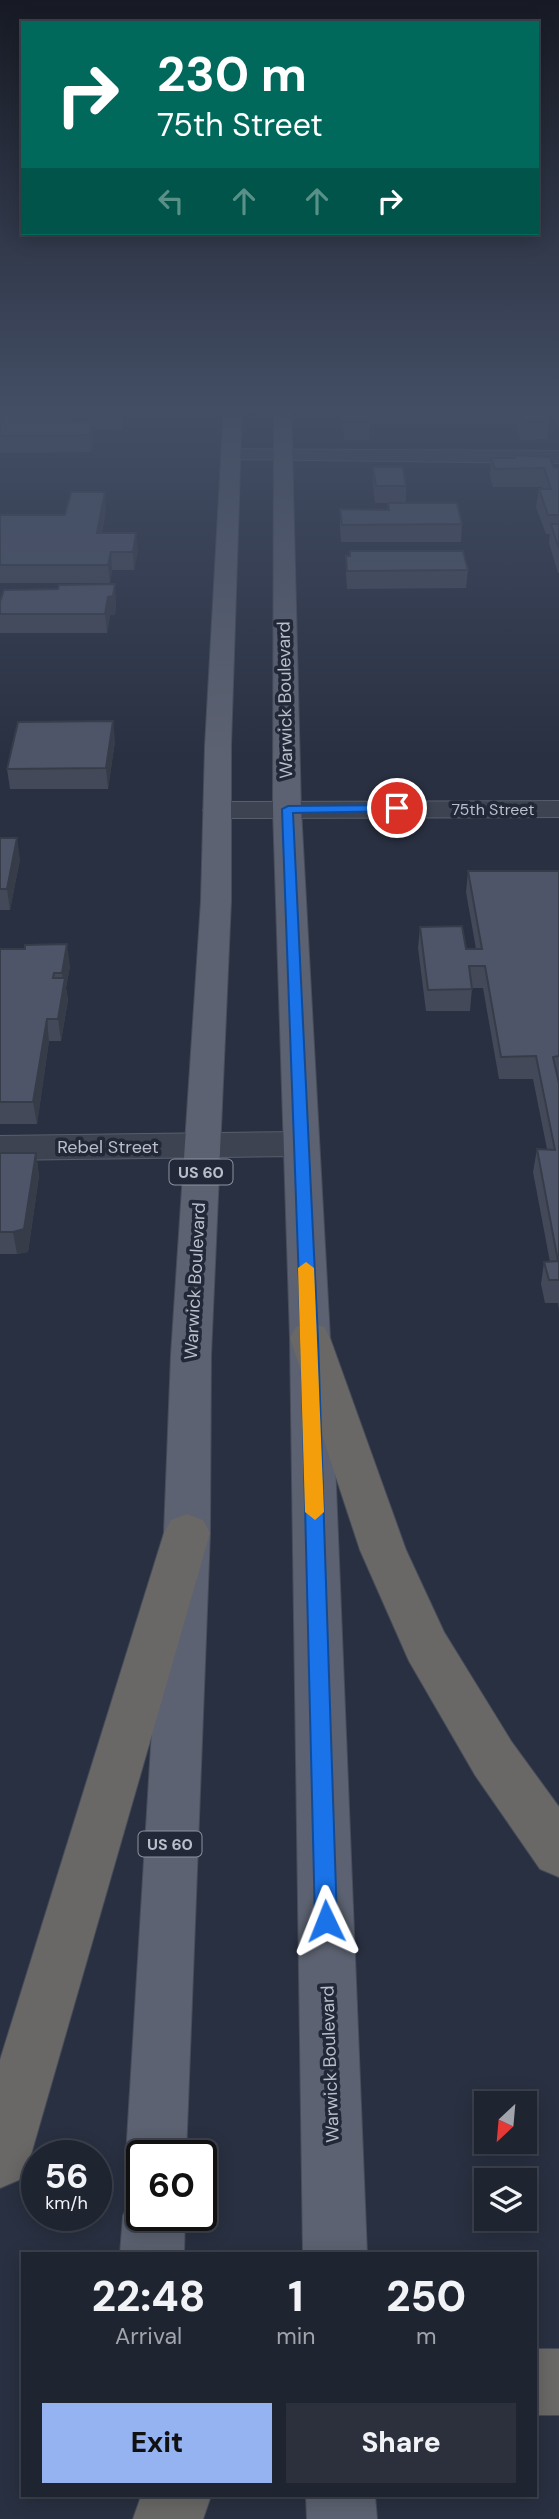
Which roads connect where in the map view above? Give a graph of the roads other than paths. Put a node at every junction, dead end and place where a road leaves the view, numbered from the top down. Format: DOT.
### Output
graph roads {
  1 [pos="228,524"];
  2 [pos="283,524"];
  3 [pos="288,809"];
  4 [pos="559,809"];
  5 [pos="217,810"];
  6 [pos="300,1144"];
  7 [pos="203,1147"];
  8 [pos="0,1148"];
  9 [pos="310,1338"];
  10 [pos="187,1533"];
  11 [pos="559,1851"];
  12 [pos="157,2140"];
  13 [pos="0,2158"];
  14 [pos="153,2231"];
  15 [pos="152,2252"];
  16 [pos="335,2252"];
  17 [pos="537,2382"];
  18 [pos="559,2382"];
  19 [pos="141,2497"];
  20 [pos="176,2497"];
  21 [pos="341,2497"];
  22 [pos="140,2519"];
  23 [pos="169,2519"];
  24 [pos="342,2519"];
  1 -- 5 [label="main road, Warwick Boulevard / US 60"];
  2 -- 3 [label="main road, Warwick Boulevard"];
  3 -- 4 [label="street, 75th Street"];
  3 -- 5 [label="street, 75th Street"];
  3 -- 6 [label="main road, Warwick Boulevard"];
  5 -- 7 [label="main road, Warwick Boulevard / US 60"];
  6 -- 7 [label="street, Rebel Street"];
  6 -- 9 [label="main road, Warwick Boulevard"];
  7 -- 8 [label="street, Rebel Street"];
  7 -- 10 [label="main road, Warwick Boulevard / US 60"];
  9 -- 11 [label="highway"];
  9 -- 16 [label="main road, Warwick Boulevard"];
  10 -- 12 [label="main road, Warwick Boulevard / US 60"];
  10 -- 13 [label="highway"];
  14 -- 15 [label="main road"];
  17 -- 18 [label="highway"];
  19 -- 22 [label="main road"];
  20 -- 23 [label="highway"];
  21 -- 24 [label="main road"];
}
